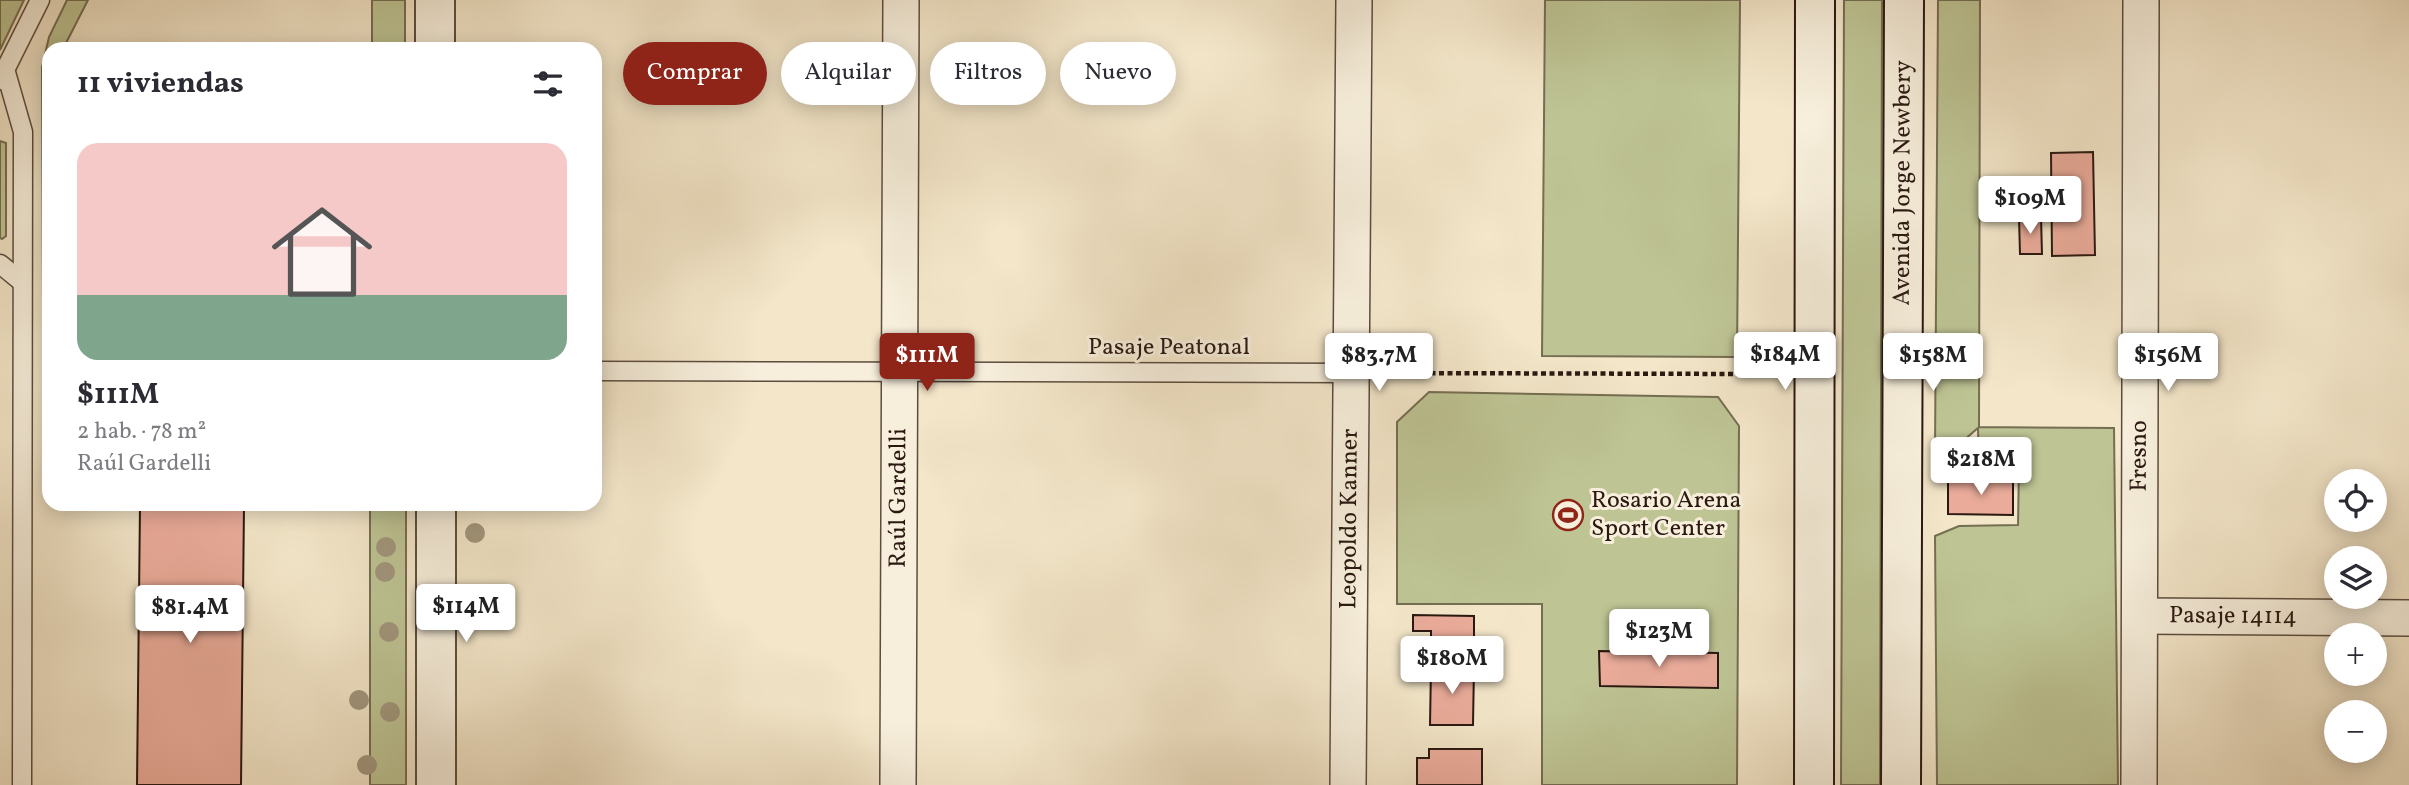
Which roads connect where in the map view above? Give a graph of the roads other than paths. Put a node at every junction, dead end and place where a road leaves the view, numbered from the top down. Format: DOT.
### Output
graph roads {
  1 [pos="40,0"];
  2 [pos="435,0"];
  3 [pos="901,0"];
  4 [pos="1354,0"];
  5 [pos="1815,0"];
  6 [pos="1904,0"];
  7 [pos="2141,0"];
  8 [pos="435,42"];
  9 [pos="3,75"];
  10 [pos="0,264"];
  11 [pos="22,282"];
  12 [pos="602,372"];
  13 [pos="899,372"];
  14 [pos="1351,373"];
  15 [pos="436,511"];
  16 [pos="2140,617"];
  17 [pos="2409,618"];
  18 [pos="22,785"];
  19 [pos="436,785"];
  20 [pos="898,785"];
  21 [pos="1348,785"];
  22 [pos="1814,785"];
  23 [pos="1901,785"];
  24 [pos="2139,785"];
  1 -- 9 [label="lane"];
  2 -- 8 [label="main road"];
  3 -- 13 [label="street, Raúl Gardelli"];
  4 -- 14 [label="street, Leopoldo Kanner"];
  5 -- 22 [label="main road"];
  6 -- 23 [label="main road, Avenida Jorge Newbery"];
  7 -- 16 [label="street, Fresno"];
  9 -- 11 [label="lane"];
  10 -- 11 [label="lane"];
  11 -- 18 [label="lane"];
  12 -- 13 [label="lane, Pasaje Peatonal"];
  13 -- 14 [label="lane, Pasaje Peatonal"];
  13 -- 20 [label="street, Raúl Gardelli"];
  14 -- 21 [label="street, Leopoldo Kanner"];
  15 -- 19 [label="main road"];
  16 -- 17 [label="street, Pasaje 14114"];
  16 -- 24 [label="street, Fresno"];
}
